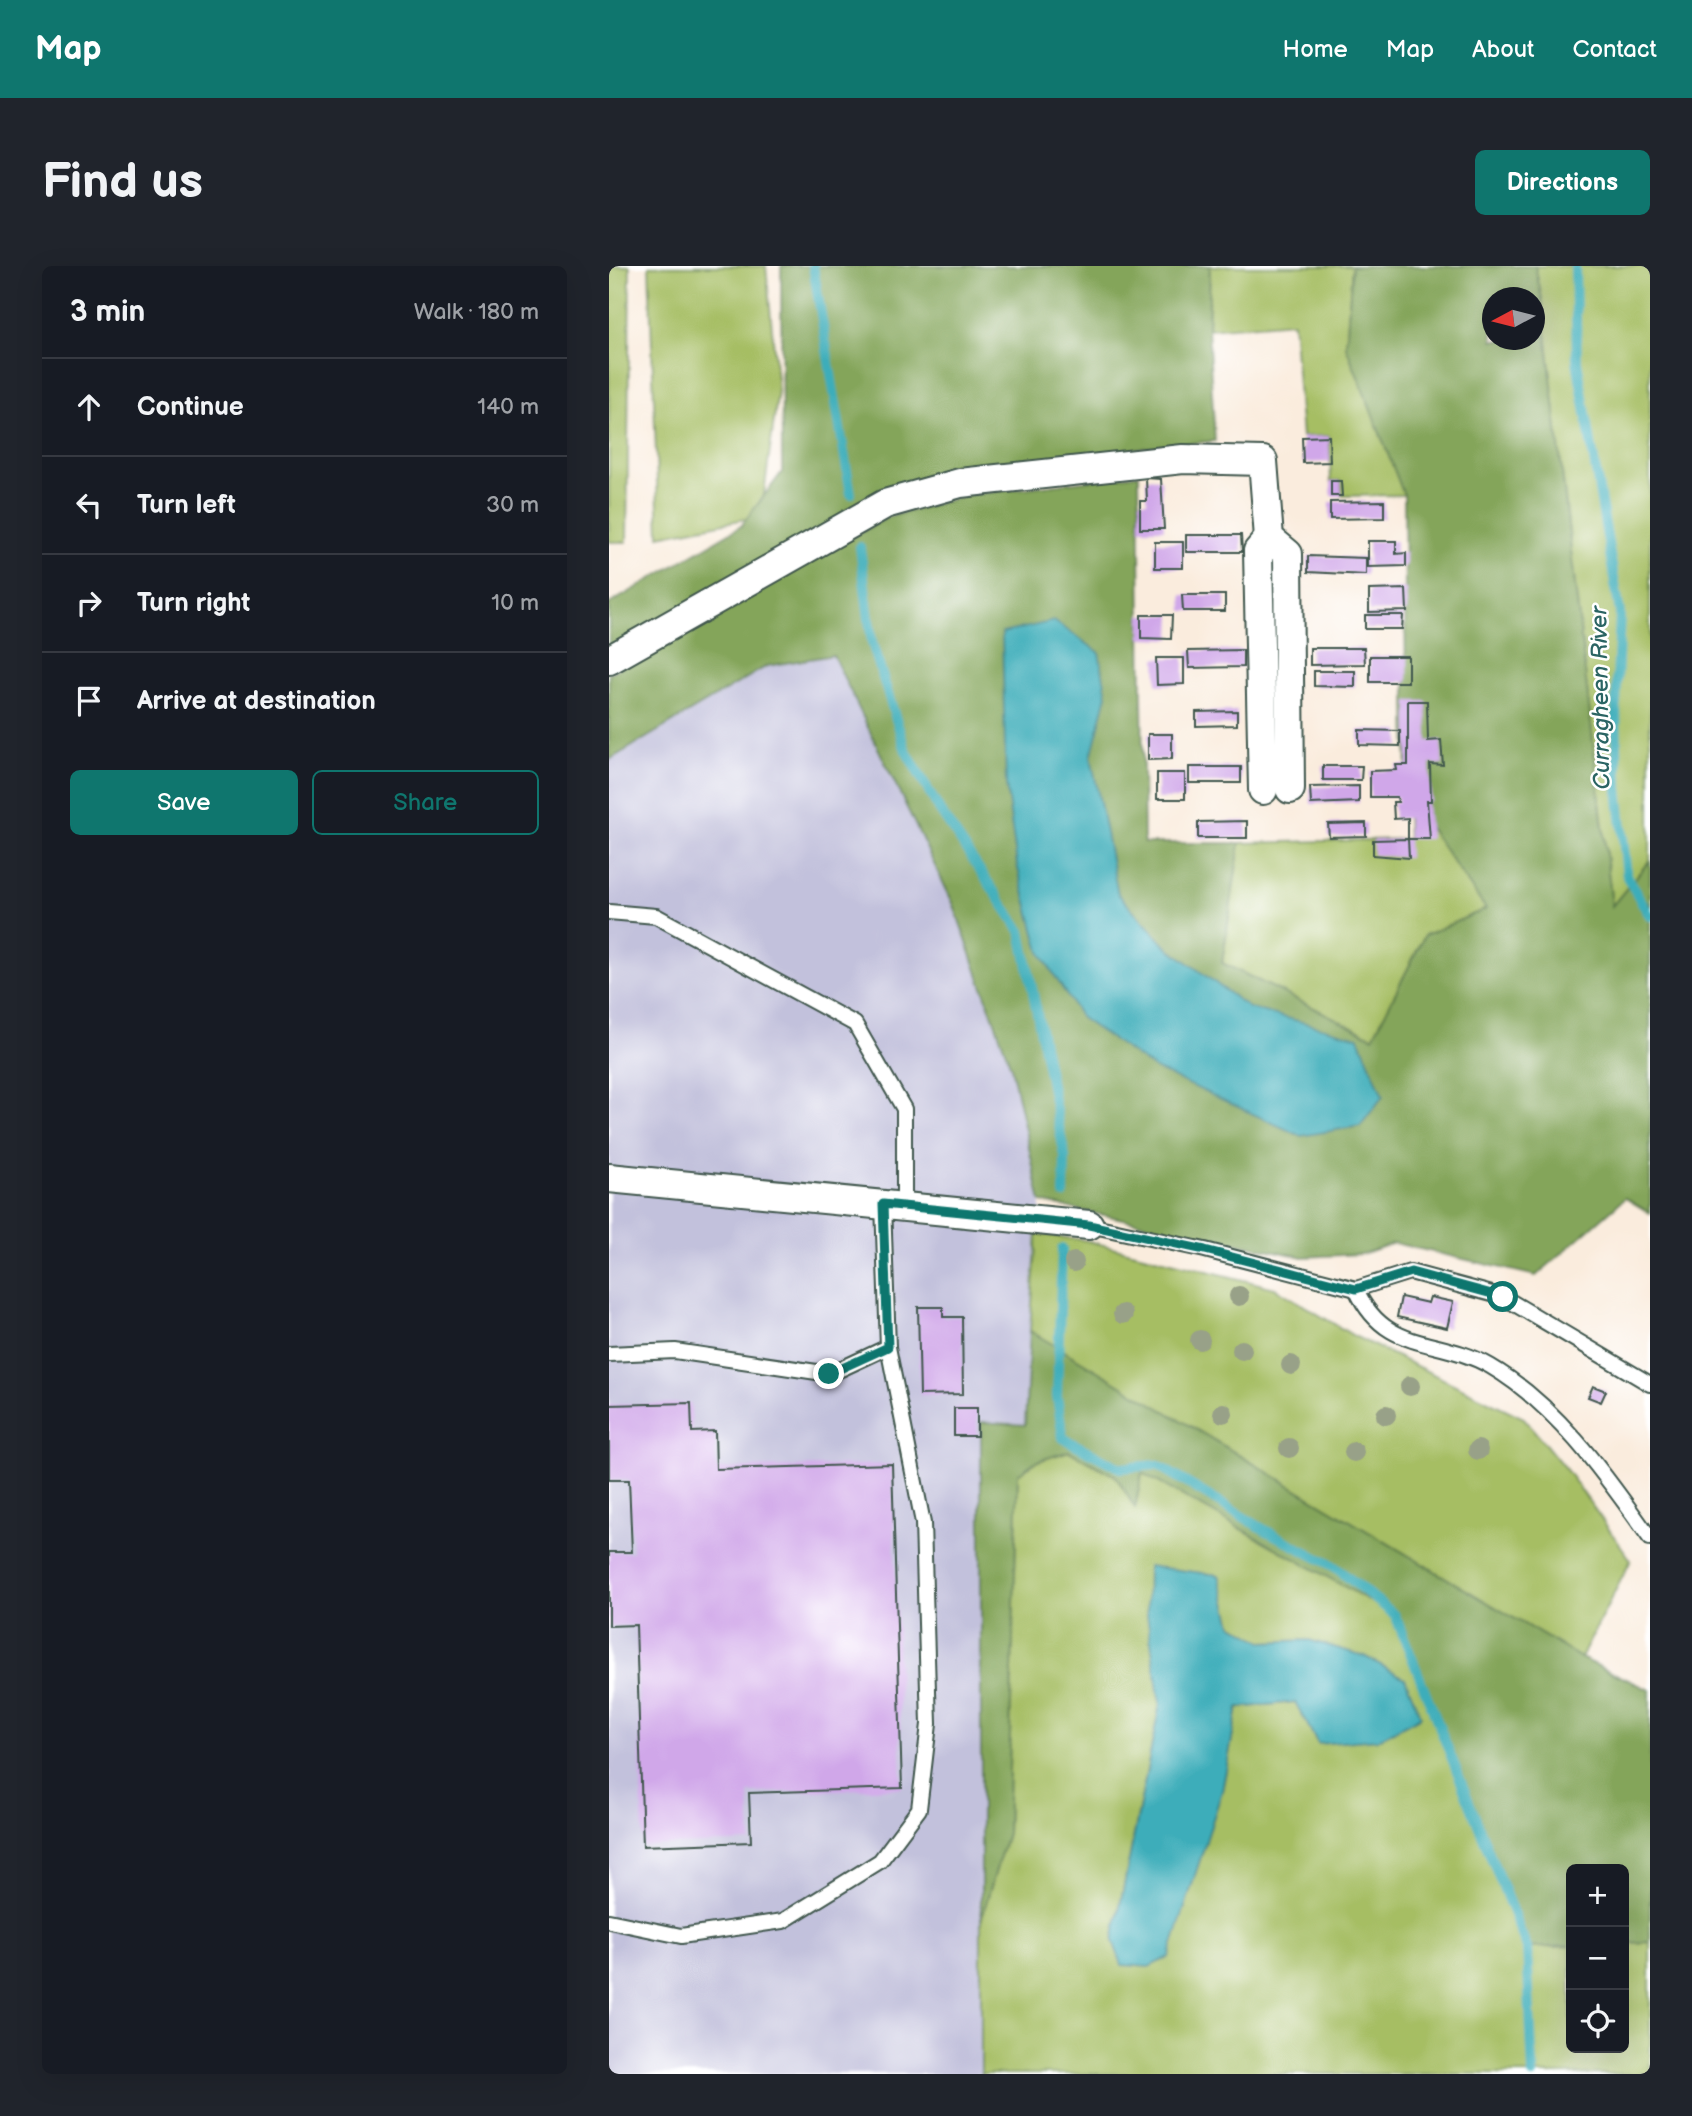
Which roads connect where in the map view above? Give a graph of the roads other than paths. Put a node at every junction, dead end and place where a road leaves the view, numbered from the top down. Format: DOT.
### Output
graph roads {
  1 [pos="609,660"];
  2 [pos="1276,790"];
  3 [pos="609,912"];
  4 [pos="609,1178"];
  5 [pos="894,1205"];
  6 [pos="1089,1225"];
  7 [pos="1356,1289"];
  8 [pos="888,1347"];
  9 [pos="609,1354"];
  10 [pos="1650,1384"];
  11 [pos="1650,1538"];
  12 [pos="609,1921"];
  1 -- 2 [label="street"];
  3 -- 5 [label="lane"];
  4 -- 5 [label="street"];
  5 -- 6 [label="street"];
  5 -- 8 [label="lane"];
  6 -- 7 [label="lane"];
  7 -- 10 [label="lane"];
  7 -- 11 [label="lane"];
  8 -- 9 [label="lane"];
  8 -- 12 [label="lane"];
}
